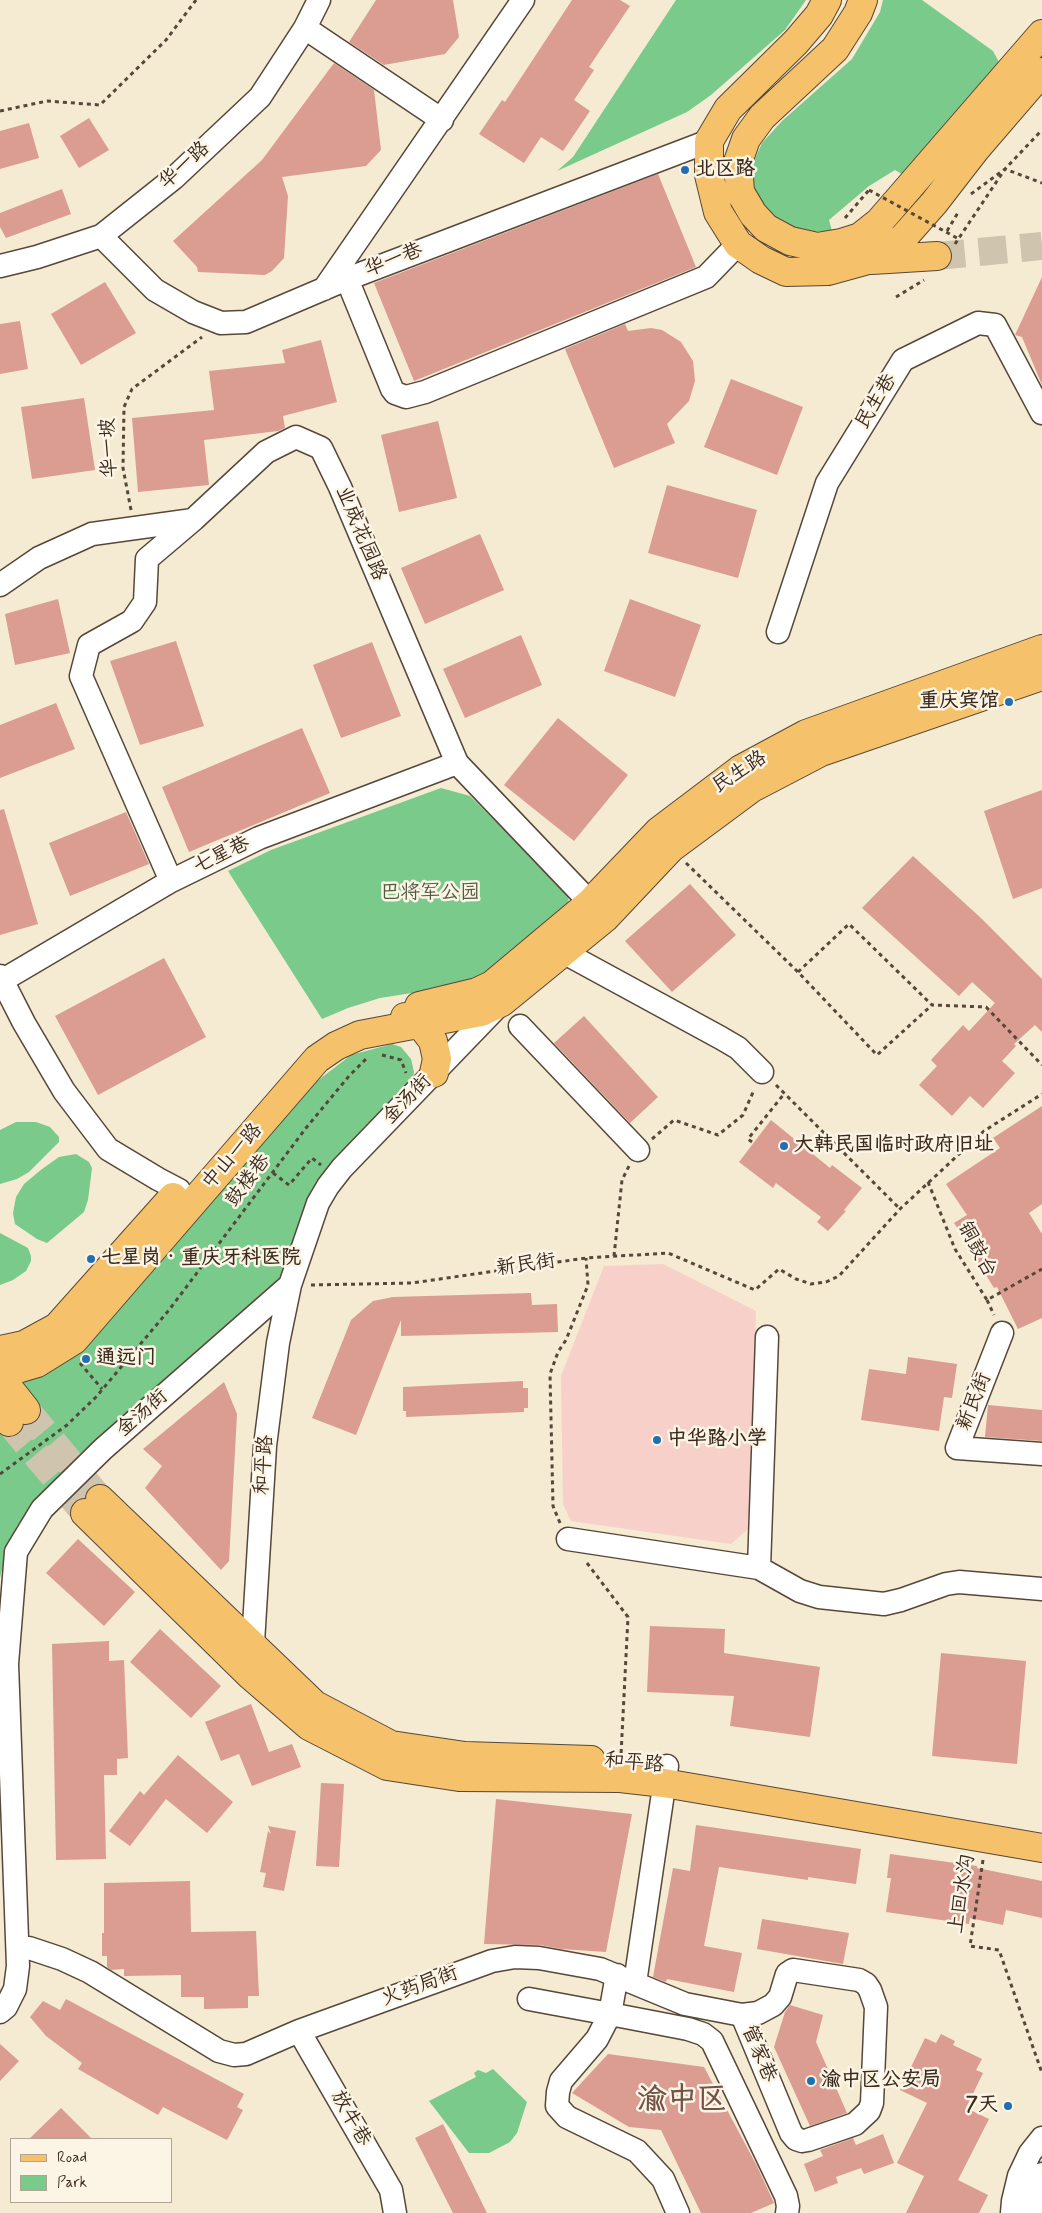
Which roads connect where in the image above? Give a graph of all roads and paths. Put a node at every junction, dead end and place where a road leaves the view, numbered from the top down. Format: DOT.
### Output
graph roads {
  1 [pos="196,0"];
  2 [pos="319,0"];
  3 [pos="523,0"];
  4 [pos="827,0"];
  5 [pos="863,0"];
  6 [pos="305,28"];
  7 [pos="1042,34"];
  8 [pos="1042,72"];
  9 [pos="0,111"];
  10 [pos="442,120"];
  11 [pos="1042,130"];
  12 [pos="709,142"];
  13 [pos="1005,169"];
  14 [pos="1042,183"];
  15 [pos="869,190"];
  16 [pos="966,198"];
  17 [pos="962,206"];
  18 [pos="879,222"];
  19 [pos="101,236"];
  20 [pos="903,238"];
  21 [pos="738,244"];
  22 [pos="945,250"];
  23 [pos="868,260"];
  24 [pos="0,266"];
  25 [pos="347,279"];
  26 [pos="324,289"];
  27 [pos="896,297"];
  28 [pos="221,323"];
  29 [pos="1042,413"];
  30 [pos="194,520"];
  31 [pos="135,528"];
  32 [pos="0,585"];
  33 [pos="778,632"];
  34 [pos="1042,649"];
  35 [pos="1042,676"];
  36 [pos="456,763"];
  37 [pos="671,848"];
  38 [pos="170,881"];
  39 [pos="598,910"];
  40 [pos="563,952"];
  41 [pos="798,972"];
  42 [pos="2,978"];
  43 [pos="497,994"];
  44 [pos="932,1005"];
  45 [pos="385,1021"];
  46 [pos="420,1024"];
  47 [pos="520,1026"];
  48 [pos="1042,1064"];
  49 [pos="762,1072"];
  50 [pos="419,1081"];
  51 [pos="784,1094"];
  52 [pos="1042,1094"];
  53 [pos="752,1142"];
  54 [pos="638,1150"];
  55 [pos="323,1167"];
  56 [pos="273,1173"];
  57 [pos="928,1182"];
  58 [pos="179,1190"];
  59 [pos="900,1210"];
  60 [pos="614,1256"];
  61 [pos="586,1258"];
  62 [pos="1042,1269"];
  63 [pos="290,1285"];
  64 [pos="1002,1333"];
  65 [pos="767,1338"];
  66 [pos="0,1350"];
  67 [pos="80,1364"];
  68 [pos="0,1375"];
  69 [pos="102,1389"];
  70 [pos="12,1414"];
  71 [pos="1042,1454"];
  72 [pos="0,1474"];
  73 [pos="568,1539"];
  74 [pos="759,1568"];
  75 [pos="1042,1589"];
  76 [pos="254,1647"];
  77 [pos="250,1676"];
  78 [pos="621,1761"];
  79 [pos="665,1775"];
  80 [pos="1042,1830"];
  81 [pos="987,1838"];
  82 [pos="1042,1848"];
  83 [pos="8,1918"];
  84 [pos="19,1948"];
  85 [pos="626,1979"];
  86 [pos="529,1999"];
  87 [pos="0,2012"];
  88 [pos="610,2014"];
  89 [pos="742,2015"];
  90 [pos="299,2031"];
  91 [pos="1042,2073"];
  92 [pos="1042,2138"];
  93 [pos="1042,2174"];
  94 [pos="395,2212"];
  95 [pos="678,2213"];
  96 [pos="787,2213"];
  97 [pos="1012,2213"];
  98 [pos="1033,2213"];
  1 -- 9 [label="path"];
  2 -- 6 [label="street, 华一路"];
  3 -- 10 [label="street"];
  4 -- 12 [label="main road"];
  5 -- 18 [label="main road"];
  6 -- 10 [label="street"];
  6 -- 19 [label="street, 华一路"];
  7 -- 18 [label="main road"];
  8 -- 20 [label="main road"];
  10 -- 26 [label="street"];
  11 -- 13 [label="path"];
  12 -- 21 [label="main road"];
  12 -- 25 [label="street, 华一巷"];
  13 -- 14 [label="path"];
  13 -- 16 [label="path"];
  13 -- 22 [label="path"];
  15 -- 22 [label="path, bridge"];
  17 -- 22 [label="path"];
  18 -- 20 [label="main road"];
  19 -- 24 [label="street, 华一路"];
  19 -- 28 [label="street, 华一巷"];
  20 -- 23 [label="main road"];
  21 -- 23 [label="main road"];
  21 -- 25 [label="street"];
  22 -- 23 [label="main road"];
  22 -- 27 [label="path"];
  25 -- 26 [label="street, 华一巷"];
  26 -- 28 [label="street, 华一巷"];
  28 -- 31 [label="path, 华一坡"];
  29 -- 33 [label="street, 民生巷"];
  30 -- 31 [label="street"];
  30 -- 36 [label="street, 业成花园路"];
  30 -- 38 [label="street"];
  31 -- 32 [label="street"];
  34 -- 39 [label="main road, 民生路"];
  35 -- 37 [label="main road, 民生路"];
  36 -- 38 [label="street, 七星巷"];
  36 -- 39 [label="street, 业成花园路"];
  37 -- 39 [label="main road, 民生路"];
  37 -- 41 [label="path"];
  38 -- 42 [label="street, 七星巷"];
  39 -- 40 [label="main road, 民生路"];
  39 -- 43 [label="main road, 民生路"];
  40 -- 43 [label="main road, 民生路"];
  40 -- 49 [label="street"];
  41 -- 44 [label="path"];
  41 -- 44 [label="path"];
  42 -- 58 [label="street"];
  43 -- 45 [label="main road, 中山一路"];
  43 -- 46 [label="main road"];
  43 -- 50 [label="street, 金汤街"];
  44 -- 48 [label="path"];
  45 -- 46 [label="main road"];
  45 -- 50 [label="main road"];
  45 -- 58 [label="main road, 中山一路"];
  45 -- 68 [label="main road, 中山一路"];
  46 -- 50 [label="main road"];
  47 -- 54 [label="street"];
  49 -- 51 [label="path"];
  49 -- 54 [label="path"];
  50 -- 56 [label="path, 鼓楼巷"];
  50 -- 63 [label="street, 金汤街"];
  51 -- 53 [label="path"];
  51 -- 59 [label="path"];
  52 -- 57 [label="path"];
  54 -- 60 [label="path"];
  55 -- 56 [label="path"];
  56 -- 69 [label="path, 鼓楼巷"];
  57 -- 59 [label="path"];
  57 -- 62 [label="path, 铜鼓台"];
  58 -- 66 [label="main road, 中山一路"];
  59 -- 60 [label="path, 新民街"];
  60 -- 61 [label="path, 新民街"];
  61 -- 63 [label="path, 新民街"];
  61 -- 73 [label="path"];
  63 -- 76 [label="street, 和平路"];
  63 -- 83 [label="street, 金汤街"];
  64 -- 71 [label="street, 新民街"];
  65 -- 74 [label="street"];
  67 -- 69 [label="path"];
  68 -- 70 [label="main road"];
  69 -- 72 [label="path, 鼓楼巷"];
  73 -- 74 [label="street"];
  73 -- 78 [label="path"];
  74 -- 75 [label="street"];
  76 -- 77 [label="street, 和平路"];
  76 -- 77 [label="main road, 和平路"];
  76 -- 78 [label="main road, 和平路"];
  77 -- 79 [label="main road, 和平路"];
  78 -- 79 [label="main road, 和平路"];
  79 -- 80 [label="main road, 和平路"];
  79 -- 81 [label="main road, 和平路"];
  79 -- 85 [label="street"];
  81 -- 82 [label="main road, 和平路"];
  81 -- 91 [label="path, 上回水沟"];
  83 -- 84 [label="street, 金汤街"];
  84 -- 87 [label="street, 金汤街"];
  84 -- 90 [label="street, 火药局街"];
  85 -- 88 [label="street"];
  85 -- 89 [label="street, 管家巷"];
  85 -- 90 [label="street, 火药局街"];
  86 -- 88 [label="street"];
  88 -- 95 [label="street"];
  88 -- 96 [label="street"];
  89 -- 89 [label="street, 管家巷"];
  90 -- 94 [label="street, 放牛巷"];
  92 -- 97 [label="street"];
  93 -- 98 [label="street"];
}
